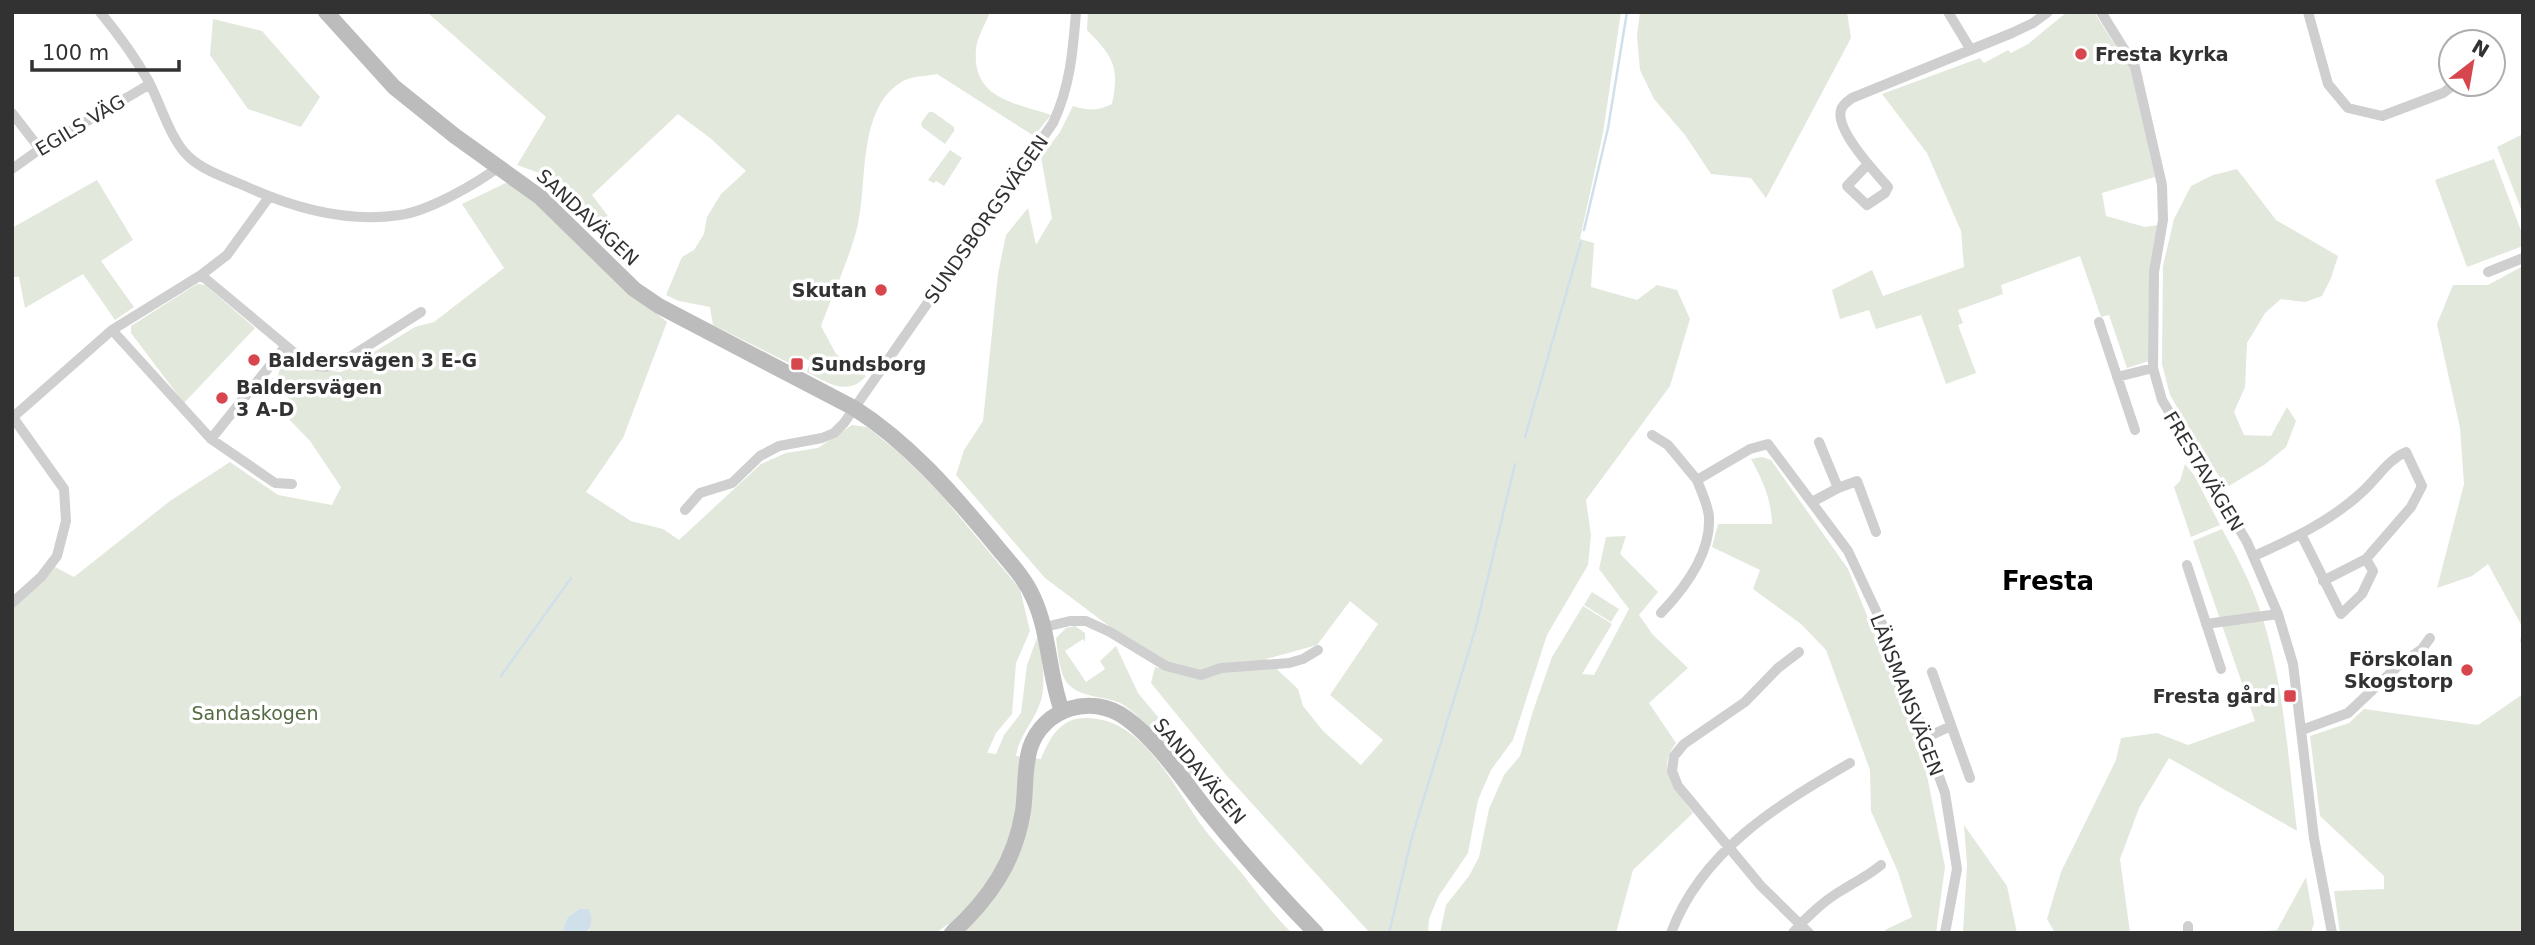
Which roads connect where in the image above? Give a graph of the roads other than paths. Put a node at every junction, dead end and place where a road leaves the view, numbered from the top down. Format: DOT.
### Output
graph roads {
  1 [pos="100,12"];
  2 [pos="326,12"];
  3 [pos="1076,12"];
  4 [pos="1948,12"];
  5 [pos="2048,12"];
  6 [pos="2101,12"];
  7 [pos="2308,12"];
  8 [pos="1971,50"];
  9 [pos="150,83"];
  10 [pos="2437,95"];
  11 [pos="12,113"];
  12 [pos="40,149"];
  13 [pos="1868,164"];
  14 [pos="500,166"];
  15 [pos="12,169"];
  16 [pos="269,197"];
  17 [pos="2523,258"];
  18 [pos="2488,272"];
  19 [pos="201,275"];
  20 [pos="421,312"];
  21 [pos="2099,322"];
  22 [pos="112,330"];
  23 [pos="285,347"];
  24 [pos="2153,368"];
  25 [pos="2117,377"];
  26 [pos="854,408"];
  27 [pos="13,417"];
  28 [pos="2134,430"];
  29 [pos="1652,435"];
  30 [pos="211,439"];
  31 [pos="1819,442"];
  32 [pos="1697,480"];
  33 [pos="292,484"];
  34 [pos="1838,488"];
  35 [pos="1812,502"];
  36 [pos="685,510"];
  37 [pos="1876,532"];
  38 [pos="2301,534"];
  39 [pos="2254,556"];
  40 [pos="2366,559"];
  41 [pos="2187,565"];
  42 [pos="2323,581"];
  43 [pos="12,603"];
  44 [pos="1661,613"];
  45 [pos="2278,614"];
  46 [pos="2206,624"];
  47 [pos="1045,627"];
  48 [pos="2430,638"];
  49 [pos="1318,650"];
  50 [pos="1799,652"];
  51 [pos="2221,669"];
  52 [pos="1932,672"];
  53 [pos="1062,711"];
  54 [pos="1951,726"];
  55 [pos="2302,730"];
  56 [pos="1925,738"];
  57 [pos="1850,763"];
  58 [pos="1970,778"];
  59 [pos="1728,846"];
  60 [pos="1881,865"];
  61 [pos="1796,929"];
  62 [pos="952,933"];
  63 [pos="1316,933"];
  64 [pos="1671,933"];
  65 [pos="1809,933"];
  66 [pos="1945,933"];
  67 [pos="2332,933"];
  1 -- 9 [label="street"];
  2 -- 14 [label="street, SANDAVÄGEN"];
  3 -- 26 [label="street, SUNDSBORGSVÄGEN"];
  4 -- 8 [label="street"];
  5 -- 8 [label="street"];
  6 -- 24 [label="street, FRESTAVÄGEN"];
  7 -- 10 [label="street"];
  8 -- 13 [label="street"];
  9 -- 12 [label="street, EGILS VÄG"];
  9 -- 16 [label="street"];
  11 -- 12 [label="street"];
  12 -- 15 [label="street, EGILS VÄG"];
  14 -- 16 [label="street"];
  14 -- 26 [label="street, SANDAVÄGEN"];
  16 -- 19 [label="street"];
  17 -- 18 [label="street"];
  19 -- 22 [label="street"];
  19 -- 23 [label="street"];
  20 -- 23 [label="street"];
  21 -- 25 [label="street"];
  22 -- 27 [label="street"];
  22 -- 30 [label="street"];
  23 -- 30 [label="street"];
  24 -- 25 [label="street"];
  24 -- 39 [label="street, FRESTAVÄGEN"];
  25 -- 28 [label="street"];
  26 -- 36 [label="street"];
  26 -- 47 [label="street, SANDAVÄGEN"];
  27 -- 43 [label="street"];
  29 -- 32 [label="street"];
  30 -- 33 [label="street"];
  31 -- 34 [label="street"];
  32 -- 35 [label="street, LÄNSMANSVÄGEN"];
  32 -- 44 [label="street"];
  34 -- 35 [label="street"];
  34 -- 37 [label="street"];
  35 -- 56 [label="street, LÄNSMANSVÄGEN"];
  38 -- 39 [label="street"];
  38 -- 40 [label="street"];
  38 -- 42 [label="street"];
  39 -- 45 [label="street, FRESTAVÄGEN"];
  40 -- 42 [label="street"];
  40 -- 42 [label="street"];
  41 -- 46 [label="street"];
  45 -- 46 [label="street"];
  45 -- 55 [label="street, FRESTAVÄGEN"];
  46 -- 51 [label="street"];
  47 -- 49 [label="street"];
  47 -- 53 [label="street, SANDAVÄGEN"];
  48 -- 55 [label="street"];
  50 -- 59 [label="street"];
  52 -- 54 [label="street"];
  53 -- 62 [label="street"];
  53 -- 63 [label="street, SANDAVÄGEN"];
  54 -- 56 [label="street"];
  54 -- 58 [label="street"];
  55 -- 67 [label="street, FRESTAVÄGEN"];
  56 -- 66 [label="street, LÄNSMANSVÄGEN"];
  57 -- 59 [label="street"];
  59 -- 61 [label="street"];
  59 -- 64 [label="street"];
  60 -- 61 [label="street"];
  61 -- 65 [label="street"];
}
